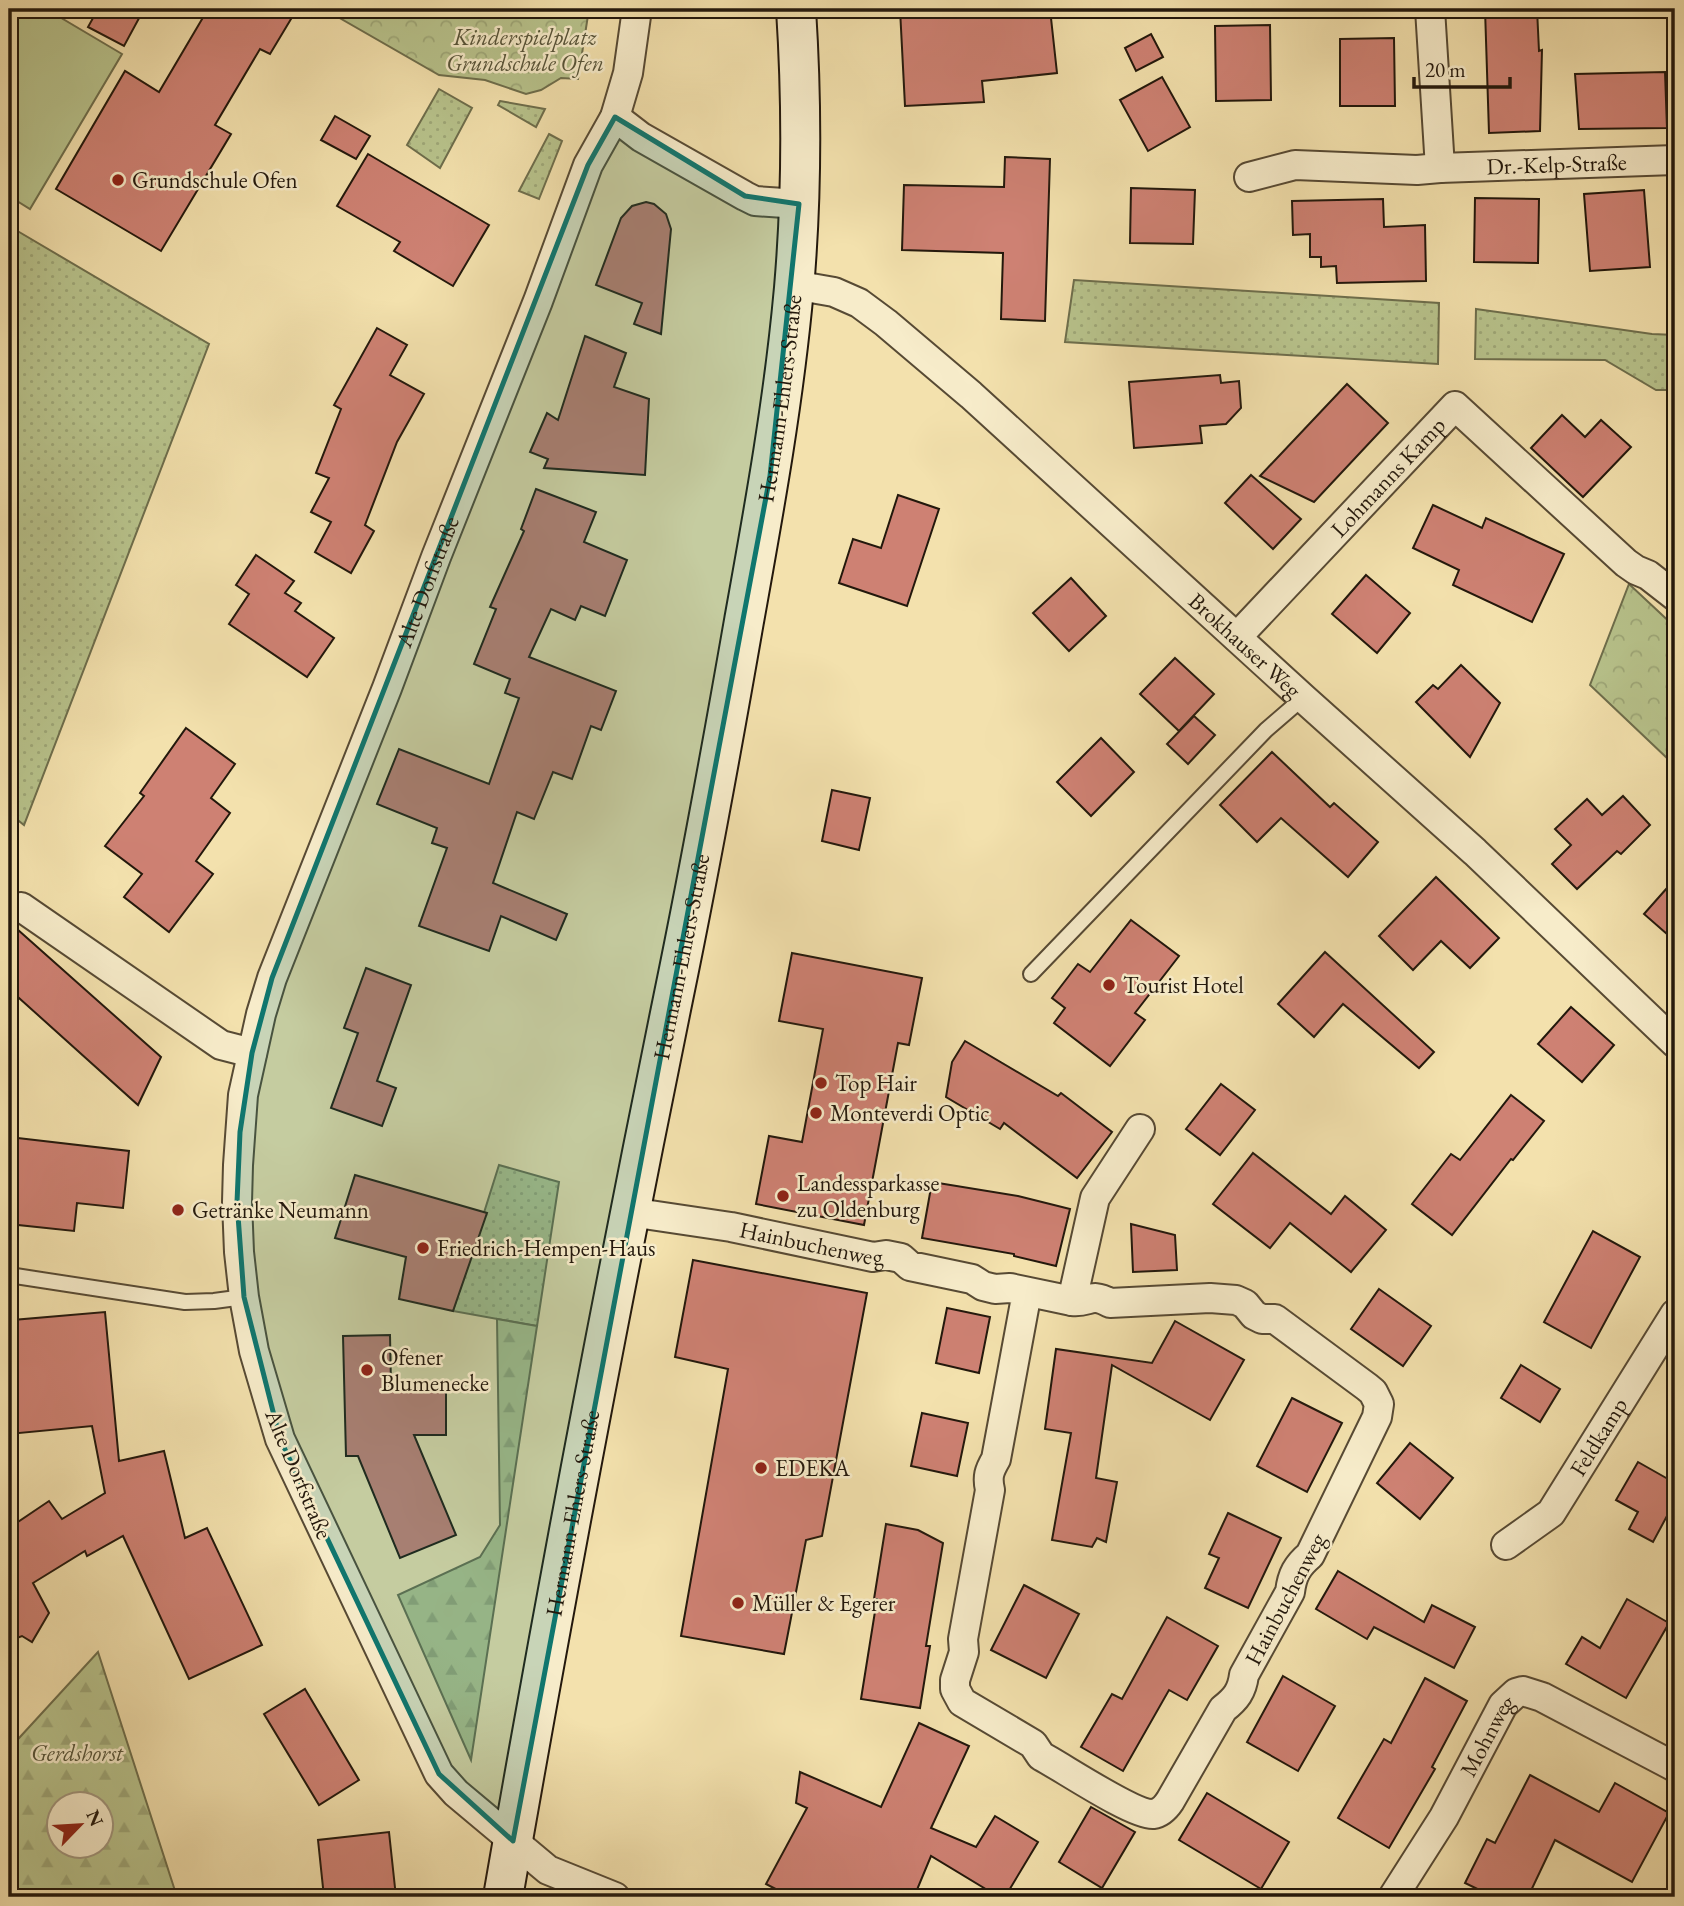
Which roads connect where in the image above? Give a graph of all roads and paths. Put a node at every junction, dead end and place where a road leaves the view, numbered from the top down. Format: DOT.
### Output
graph roads {
  1 [pos="637,9"];
  2 [pos="796,9"];
  3 [pos="1430,9"];
  4 [pos="615,117"];
  5 [pos="1675,160"];
  6 [pos="1440,168"];
  7 [pos="1249,177"];
  8 [pos="799,204"];
  9 [pos="794,285"];
  10 [pos="1675,596"];
  11 [pos="1237,637"];
  12 [pos="1303,698"];
  13 [pos="15,902"];
  14 [pos="1031,974"];
  15 [pos="1675,1043"];
  16 [pos="252,1053"];
  17 [pos="1140,1129"];
  18 [pos="630,1212"];
  19 [pos="9,1275"];
  20 [pos="1027,1292"];
  21 [pos="244,1297"];
  22 [pos="1072,1301"];
  23 [pos="1675,1314"];
  24 [pos="1506,1545"];
  25 [pos="1675,1767"];
  26 [pos="513,1841"];
  27 [pos="503,1897"];
  28 [pos="615,1897"];
  29 [pos="1392,1897"];
  1 -- 4 [label="street, Alte Dorfstraße"];
  2 -- 8 [label="street, Hermann-Ehlers-Straße"];
  3 -- 6 [label="street"];
  4 -- 8 [label="street"];
  4 -- 16 [label="street, Alte Dorfstraße"];
  5 -- 6 [label="street, Dr.-Kelp-Straße"];
  6 -- 7 [label="street, Dr.-Kelp-Straße"];
  8 -- 9 [label="street, Hermann-Ehlers-Straße"];
  9 -- 11 [label="street, Brokhauser Weg"];
  9 -- 18 [label="street, Hermann-Ehlers-Straße"];
  10 -- 11 [label="street, Lohmanns Kamp"];
  11 -- 12 [label="street, Brokhauser Weg"];
  12 -- 14 [label="lane"];
  12 -- 15 [label="street, Brokhauser Weg"];
  13 -- 16 [label="street"];
  16 -- 21 [label="street, Alte Dorfstraße"];
  17 -- 22 [label="street"];
  18 -- 20 [label="street, Hainbuchenweg"];
  18 -- 26 [label="street, Hermann-Ehlers-Straße"];
  19 -- 21 [label="lane"];
  20 -- 22 [label="street, Hainbuchenweg"];
  20 -- 22 [label="street, Hainbuchenweg"];
  21 -- 26 [label="street, Alte Dorfstraße"];
  23 -- 24 [label="street, Feldkamp"];
  25 -- 29 [label="street, Mohnweg"];
  26 -- 27 [label="street, Hermann-Ehlers-Straße"];
  26 -- 28 [label="street, Alte Dorfstraße"];
}
